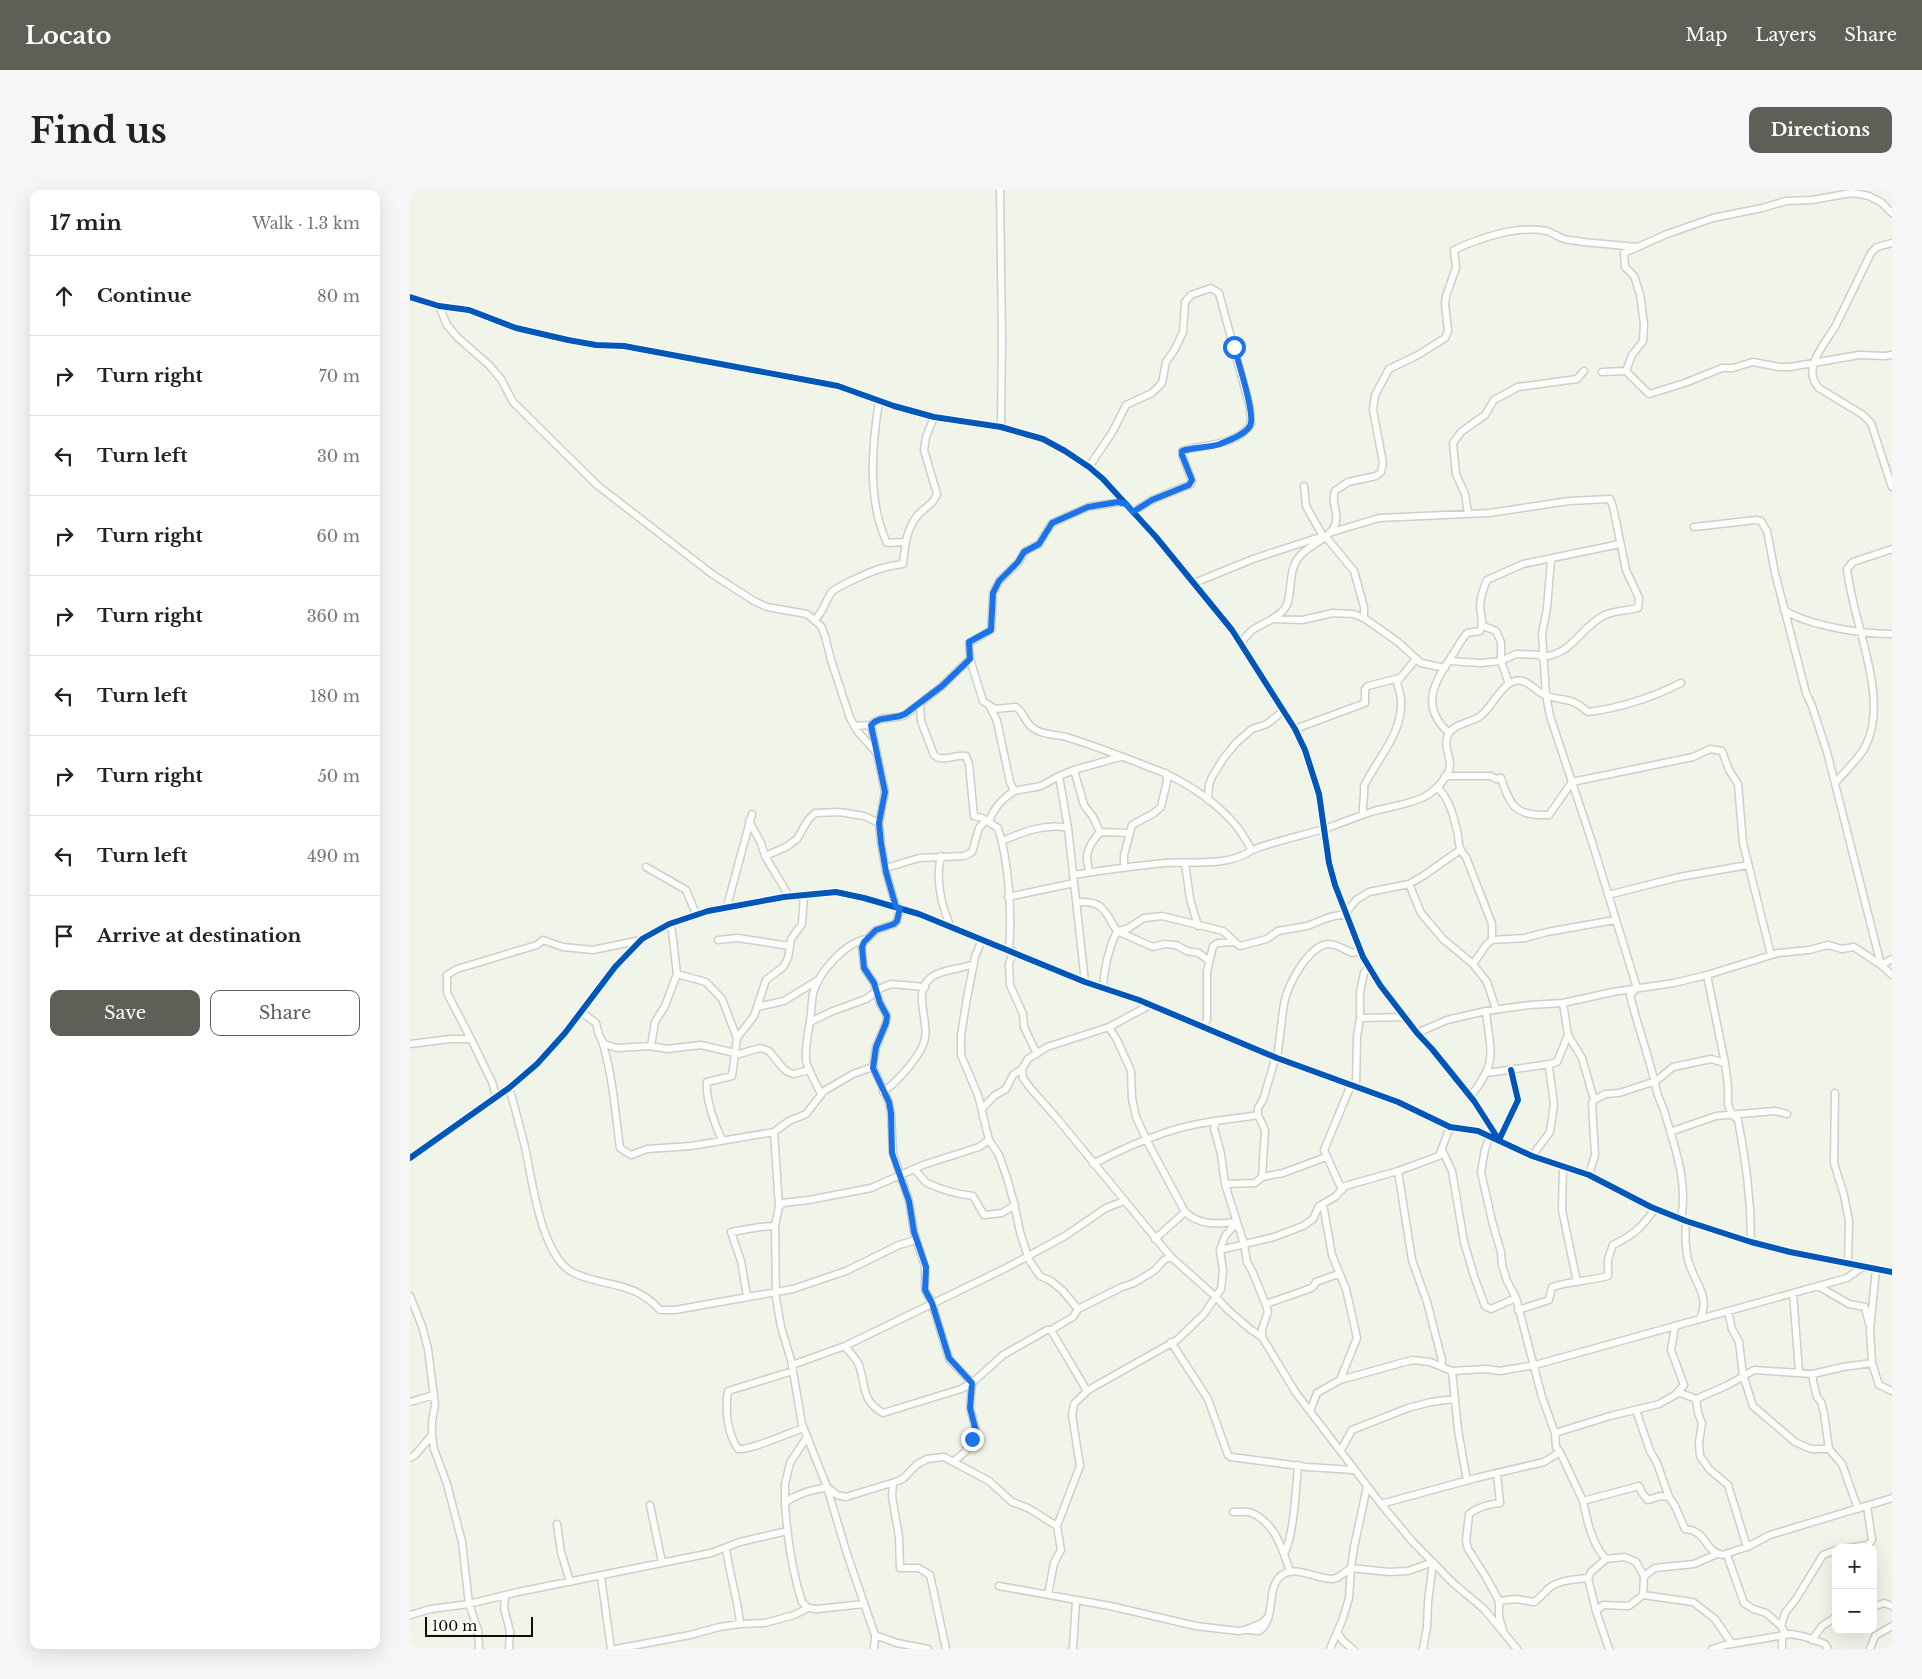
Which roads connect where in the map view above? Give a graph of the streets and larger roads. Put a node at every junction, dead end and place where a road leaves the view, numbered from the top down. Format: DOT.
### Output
graph roads {
  1 [pos="1000,190"];
  2 [pos="1892,212"];
  3 [pos="1892,243"];
  4 [pos="1636,248"];
  5 [pos="410,297"];
  6 [pos="439,306"];
  7 [pos="1892,355"];
  8 [pos="1814,362"];
  9 [pos="1584,371"];
  10 [pos="1626,371"];
  11 [pos="1602,372"];
  12 [pos="879,400"];
  13 [pos="934,417"];
  14 [pos="1001,427"];
  15 [pos="1089,467"];
  16 [pos="1304,486"];
  17 [pos="1892,487"];
  18 [pos="1126,504"];
  19 [pos="1133,512"];
  20 [pos="1468,513"];
  21 [pos="1694,527"];
  22 [pos="1327,535"];
  23 [pos="905,542"];
  24 [pos="1620,544"];
  25 [pos="1892,549"];
  26 [pos="1551,560"];
  27 [pos="1194,583"];
  28 [pos="1784,610"];
  29 [pos="1364,618"];
  30 [pos="1274,619"];
  31 [pos="815,620"];
  32 [pos="1482,626"];
  33 [pos="1860,631"];
  34 [pos="1892,634"];
  35 [pos="1241,643"];
  36 [pos="1542,656"];
  37 [pos="970,659"];
  38 [pos="1416,660"];
  39 [pos="1450,661"];
  40 [pos="1501,661"];
  41 [pos="1445,668"];
  42 [pos="1400,678"];
  43 [pos="1681,683"];
  44 [pos="1509,684"];
  45 [pos="1546,695"];
  46 [pos="987,703"];
  47 [pos="920,704"];
  48 [pos="1283,711"];
  49 [pos="871,725"];
  50 [pos="854,726"];
  51 [pos="1295,729"];
  52 [pos="1449,733"];
  53 [pos="876,752"];
  54 [pos="1121,756"];
  55 [pos="1074,770"];
  56 [pos="1166,773"];
  57 [pos="1059,776"];
  58 [pos="1445,776"];
  59 [pos="1572,782"];
  60 [pos="1836,782"];
  61 [pos="1437,787"];
  62 [pos="1014,791"];
  63 [pos="1208,800"];
  64 [pos="752,814"];
  65 [pos="1363,815"];
  66 [pos="749,821"];
  67 [pos="987,821"];
  68 [pos="879,823"];
  69 [pos="1068,828"];
  70 [pos="1325,829"];
  71 [pos="1100,832"];
  72 [pos="1129,833"];
  73 [pos="1002,841"];
  74 [pos="1252,850"];
  75 [pos="1460,850"];
  76 [pos="765,856"];
  77 [pos="941,856"];
  78 [pos="1185,863"];
  79 [pos="1748,865"];
  80 [pos="646,867"];
  81 [pos="886,868"];
  82 [pos="1124,868"];
  83 [pos="1089,872"];
  84 [pos="1074,875"];
  85 [pos="1074,883"];
  86 [pos="1409,884"];
  87 [pos="804,895"];
  88 [pos="1608,895"];
  89 [pos="788,896"];
  90 [pos="1008,896"];
  91 [pos="1076,902"];
  92 [pos="727,906"];
  93 [pos="898,908"];
  94 [pos="696,914"];
  95 [pos="1345,914"];
  96 [pos="1615,920"];
  97 [pos="669,924"];
  98 [pos="1198,926"];
  99 [pos="951,928"];
  100 [pos="1117,931"];
  101 [pos="642,939"];
  102 [pos="867,939"];
  103 [pos="982,939"];
  104 [pos="718,940"];
  105 [pos="1492,940"];
  106 [pos="1235,942"];
  107 [pos="790,946"];
  108 [pos="1011,950"];
  109 [pos="1360,950"];
  110 [pos="1771,955"];
  111 [pos="1892,959"];
  112 [pos="1209,961"];
  113 [pos="974,964"];
  114 [pos="1473,964"];
  115 [pos="1881,965"];
  116 [pos="1368,967"];
  117 [pos="677,974"];
  118 [pos="1708,975"];
  119 [pos="1892,975"];
  120 [pos="820,980"];
  121 [pos="1086,982"];
  122 [pos="925,987"];
  123 [pos="1103,988"];
  124 [pos="1636,988"];
  125 [pos="877,991"];
  126 [pos="1563,1003"];
  127 [pos="1150,1005"];
  128 [pos="757,1007"];
  129 [pos="1496,1010"];
  130 [pos="1486,1011"];
  131 [pos="581,1012"];
  132 [pos="1406,1017"];
  133 [pos="1360,1018"];
  134 [pos="810,1022"];
  135 [pos="1203,1026"];
  136 [pos="1109,1027"];
  137 [pos="1417,1033"];
  138 [pos="1568,1035"];
  139 [pos="737,1038"];
  140 [pos="470,1039"];
  141 [pos="602,1041"];
  142 [pos="410,1044"];
  143 [pos="651,1046"];
  144 [pos="734,1053"];
  145 [pos="1036,1054"];
  146 [pos="1277,1057"];
  147 [pos="1725,1063"];
  148 [pos="1550,1064"];
  149 [pos="873,1068"];
  150 [pos="1022,1068"];
  151 [pos="809,1070"];
  152 [pos="1511,1070"];
  153 [pos="1487,1073"];
  154 [pos="1656,1081"];
  155 [pos="1354,1086"];
  156 [pos="509,1088"];
  157 [pos="883,1092"];
  158 [pos="1835,1093"];
  159 [pos="821,1094"];
  160 [pos="496,1096"];
  161 [pos="1470,1097"];
  162 [pos="1594,1100"];
  163 [pos="982,1109"];
  164 [pos="1732,1114"];
  165 [pos="1787,1114"];
  166 [pos="1258,1115"];
  167 [pos="1216,1122"];
  168 [pos="1450,1127"];
  169 [pos="774,1132"];
  170 [pos="1670,1132"];
  171 [pos="1490,1136"];
  172 [pos="722,1140"];
  173 [pos="989,1140"];
  174 [pos="1146,1140"];
  175 [pos="1499,1140"];
  176 [pos="1442,1150"];
  177 [pos="1532,1156"];
  178 [pos="1326,1157"];
  179 [pos="410,1158"];
  180 [pos="1093,1164"];
  181 [pos="1564,1168"];
  182 [pos="914,1170"];
  183 [pos="1398,1171"];
  184 [pos="1589,1175"];
  185 [pos="900,1176"];
  186 [pos="1262,1177"];
  187 [pos="1225,1184"];
  188 [pos="1342,1190"];
  189 [pos="1124,1201"];
  190 [pos="1322,1204"];
  191 [pos="1015,1206"];
  192 [pos="779,1207"];
  193 [pos="1655,1208"];
  194 [pos="1185,1212"];
  195 [pos="1684,1220"];
  196 [pos="1237,1222"];
  197 [pos="775,1226"];
  198 [pos="1155,1239"];
  199 [pos="916,1240"];
  200 [pos="1751,1242"];
  201 [pos="1244,1244"];
  202 [pos="1220,1250"];
  203 [pos="1027,1255"];
  204 [pos="1171,1257"];
  205 [pos="1848,1262"];
  206 [pos="1864,1266"];
  207 [pos="1876,1269"];
  208 [pos="1892,1272"];
  209 [pos="1338,1274"];
  210 [pos="1577,1282"];
  211 [pos="1818,1286"];
  212 [pos="775,1291"];
  213 [pos="1793,1293"];
  214 [pos="410,1296"];
  215 [pos="747,1296"];
  216 [pos="1216,1297"];
  217 [pos="1516,1298"];
  218 [pos="932,1303"];
  219 [pos="1266,1304"];
  220 [pos="1078,1309"];
  221 [pos="1518,1310"];
  222 [pos="1728,1312"];
  223 [pos="1700,1319"];
  224 [pos="1675,1327"];
  225 [pos="1052,1330"];
  226 [pos="1870,1330"];
  227 [pos="1262,1337"];
  228 [pos="1171,1342"];
  229 [pos="845,1346"];
  230 [pos="1872,1363"];
  231 [pos="1441,1365"];
  232 [pos="1535,1365"];
  233 [pos="792,1368"];
  234 [pos="1452,1371"];
  235 [pos="1799,1372"];
  236 [pos="1813,1374"];
  237 [pos="1743,1375"];
  238 [pos="1340,1380"];
  239 [pos="972,1383"];
  240 [pos="1087,1391"];
  241 [pos="1892,1391"];
  242 [pos="1678,1392"];
  243 [pos="434,1395"];
  244 [pos="1454,1399"];
  245 [pos="1696,1399"];
  246 [pos="410,1402"];
  247 [pos="1636,1410"];
  248 [pos="1310,1411"];
  249 [pos="804,1428"];
  250 [pos="1555,1434"];
  251 [pos="432,1435"];
  252 [pos="807,1437"];
  253 [pos="1829,1449"];
  254 [pos="1340,1450"];
  255 [pos="1560,1452"];
  256 [pos="410,1458"];
  257 [pos="954,1461"];
  258 [pos="1298,1465"];
  259 [pos="1354,1470"];
  260 [pos="1497,1473"];
  261 [pos="1467,1481"];
  262 [pos="892,1483"];
  263 [pos="827,1487"];
  264 [pos="1367,1487"];
  265 [pos="1669,1497"];
  266 [pos="1892,1498"];
  267 [pos="1584,1501"];
  268 [pos="785,1503"];
  269 [pos="1381,1504"];
  270 [pos="650,1505"];
  271 [pos="1867,1506"];
  272 [pos="1858,1509"];
  273 [pos="1233,1512"];
  274 [pos="557,1524"];
  275 [pos="1057,1526"];
  276 [pos="787,1531"];
  277 [pos="1869,1544"];
  278 [pos="1747,1547"];
  279 [pos="726,1548"];
  280 [pos="1832,1552"];
  281 [pos="1284,1554"];
  282 [pos="1717,1554"];
  283 [pos="1727,1555"];
  284 [pos="1606,1559"];
  285 [pos="662,1562"];
  286 [pos="1433,1562"];
  287 [pos="1351,1568"];
  288 [pos="1290,1571"];
  289 [pos="600,1576"];
  290 [pos="1644,1576"];
  291 [pos="1588,1578"];
  292 [pos="570,1582"];
  293 [pos="999,1586"];
  294 [pos="1048,1595"];
  295 [pos="1643,1595"];
  296 [pos="505,1596"];
  297 [pos="1076,1601"];
  298 [pos="1500,1601"];
  299 [pos="469,1604"];
  300 [pos="864,1604"];
  301 [pos="1877,1606"];
  302 [pos="1892,1606"];
  303 [pos="808,1608"];
  304 [pos="1596,1612"];
  305 [pos="410,1615"];
  306 [pos="1832,1620"];
  307 [pos="740,1624"];
  308 [pos="1782,1626"];
  309 [pos="1892,1626"];
  310 [pos="1502,1631"];
  311 [pos="1337,1632"];
  312 [pos="875,1635"];
  313 [pos="1784,1635"];
  314 [pos="1812,1640"];
  315 [pos="1732,1644"];
  316 [pos="479,1649"];
  317 [pos="509,1649"];
  318 [pos="612,1649"];
  319 [pos="616,1649"];
  320 [pos="874,1649"];
  321 [pos="928,1649"];
  322 [pos="946,1649"];
  323 [pos="1073,1649"];
  324 [pos="1330,1649"];
  325 [pos="1353,1649"];
  326 [pos="1423,1649"];
  327 [pos="1516,1649"];
  328 [pos="1609,1649"];
  329 [pos="1712,1649"];
  330 [pos="1782,1649"];
  331 [pos="1828,1649"];
  332 [pos="1870,1649"];
  1 -- 14 [label="street"];
  2 -- 4 [label="street"];
  3 -- 8 [label="street"];
  4 -- 10 [label="street"];
  4 -- 22 [label="street"];
  5 -- 6 [label="street"];
  6 -- 12 [label="street"];
  6 -- 31 [label="street"];
  7 -- 8 [label="street"];
  8 -- 10 [label="street"];
  8 -- 17 [label="street"];
  9 -- 20 [label="street"];
  10 -- 11 [label="street"];
  12 -- 13 [label="street"];
  12 -- 23 [label="street"];
  13 -- 14 [label="street"];
  13 -- 23 [label="street"];
  14 -- 15 [label="street"];
  15 -- 18 [label="street"];
  15 -- 19 [label="street"];
  16 -- 22 [label="street"];
  18 -- 19 [label="street"];
  18 -- 37 [label="street"];
  19 -- 27 [label="street"];
  20 -- 22 [label="street"];
  20 -- 24 [label="street"];
  21 -- 28 [label="street"];
  22 -- 27 [label="street"];
  22 -- 29 [label="street"];
  22 -- 30 [label="street"];
  23 -- 31 [label="street"];
  24 -- 26 [label="street"];
  24 -- 36 [label="street"];
  25 -- 33 [label="street"];
  26 -- 32 [label="street"];
  26 -- 36 [label="street"];
  27 -- 35 [label="street"];
  28 -- 33 [label="street"];
  28 -- 60 [label="street"];
  29 -- 30 [label="street"];
  29 -- 38 [label="street"];
  30 -- 35 [label="street"];
  31 -- 50 [label="street"];
  32 -- 39 [label="street"];
  32 -- 40 [label="street"];
  33 -- 34 [label="street"];
  33 -- 60 [label="street"];
  35 -- 48 [label="street"];
  36 -- 40 [label="street"];
  36 -- 45 [label="street"];
  37 -- 46 [label="street"];
  37 -- 47 [label="street"];
  38 -- 41 [label="street"];
  38 -- 42 [label="street"];
  39 -- 40 [label="street"];
  39 -- 41 [label="street"];
  40 -- 44 [label="street"];
  41 -- 52 [label="street"];
  42 -- 51 [label="street"];
  42 -- 65 [label="street"];
  43 -- 45 [label="street"];
  44 -- 45 [label="street"];
  44 -- 52 [label="street"];
  45 -- 59 [label="street"];
  46 -- 54 [label="street"];
  46 -- 62 [label="street"];
  47 -- 49 [label="street"];
  47 -- 67 [label="street"];
  48 -- 51 [label="street"];
  48 -- 63 [label="street"];
  49 -- 50 [label="street"];
  49 -- 53 [label="street"];
  50 -- 53 [label="street"];
  51 -- 70 [label="street"];
  52 -- 58 [label="street"];
  53 -- 68 [label="street"];
  54 -- 55 [label="street"];
  54 -- 56 [label="street"];
  55 -- 57 [label="street"];
  55 -- 71 [label="street"];
  56 -- 63 [label="street"];
  56 -- 72 [label="street"];
  57 -- 62 [label="street"];
  57 -- 69 [label="street"];
  58 -- 59 [label="street"];
  58 -- 61 [label="street"];
  59 -- 79 [label="street"];
  59 -- 88 [label="street"];
  60 -- 115 [label="street"];
  61 -- 65 [label="street"];
  61 -- 75 [label="street"];
  62 -- 67 [label="street"];
  63 -- 74 [label="street"];
  64 -- 66 [label="street"];
  65 -- 70 [label="street"];
  66 -- 76 [label="street"];
  66 -- 92 [label="street"];
  67 -- 73 [label="street"];
  67 -- 77 [label="street"];
  68 -- 76 [label="street"];
  68 -- 81 [label="street"];
  69 -- 73 [label="street"];
  69 -- 84 [label="street"];
  70 -- 74 [label="street"];
  70 -- 95 [label="street"];
  71 -- 72 [label="street"];
  71 -- 83 [label="street"];
  72 -- 82 [label="street"];
  73 -- 90 [label="street"];
  74 -- 78 [label="street"];
  75 -- 86 [label="street"];
  75 -- 105 [label="street"];
  76 -- 89 [label="street"];
  77 -- 81 [label="street"];
  77 -- 99 [label="street"];
  78 -- 82 [label="street"];
  78 -- 98 [label="street"];
  79 -- 88 [label="street"];
  79 -- 110 [label="street"];
  80 -- 94 [label="street"];
  81 -- 93 [label="street"];
  82 -- 83 [label="street"];
  83 -- 84 [label="street"];
  84 -- 85 [label="street"];
  85 -- 90 [label="street"];
  85 -- 91 [label="street"];
  86 -- 95 [label="street"];
  86 -- 114 [label="street"];
  87 -- 89 [label="street"];
  87 -- 93 [label="street"];
  87 -- 107 [label="street"];
  88 -- 96 [label="street"];
  89 -- 92 [label="street"];
  90 -- 108 [label="street"];
  91 -- 100 [label="street"];
  91 -- 121 [label="street"];
  92 -- 94 [label="street"];
  93 -- 99 [label="street"];
  93 -- 102 [label="street"];
  94 -- 97 [label="street"];
  95 -- 106 [label="street"];
  95 -- 109 [label="street"];
  96 -- 105 [label="street"];
  96 -- 124 [label="street"];
  97 -- 101 [label="street"];
  97 -- 117 [label="street"];
  98 -- 100 [label="street"];
  98 -- 106 [label="street"];
  99 -- 103 [label="street"];
  100 -- 112 [label="street"];
  100 -- 123 [label="street"];
  101 -- 131 [label="street"];
  101 -- 140 [label="street"];
  102 -- 120 [label="street"];
  102 -- 125 [label="street"];
  103 -- 108 [label="street"];
  103 -- 113 [label="street"];
  104 -- 107 [label="street"];
  105 -- 114 [label="street"];
  106 -- 112 [label="street"];
  107 -- 128 [label="street"];
  108 -- 121 [label="street"];
  108 -- 145 [label="street"];
  109 -- 116 [label="street"];
  109 -- 146 [label="street"];
  110 -- 115 [label="street"];
  110 -- 118 [label="street"];
  111 -- 115 [label="street"];
  112 -- 135 [label="street"];
  113 -- 122 [label="street"];
  113 -- 163 [label="street"];
  114 -- 129 [label="street"];
  115 -- 119 [label="street"];
  116 -- 132 [label="street"];
  116 -- 133 [label="street"];
  117 -- 139 [label="street"];
  117 -- 143 [label="street"];
  118 -- 124 [label="street"];
  118 -- 147 [label="street"];
  120 -- 128 [label="street"];
  120 -- 134 [label="street"];
  121 -- 123 [label="street"];
  122 -- 125 [label="street"];
  122 -- 157 [label="street"];
  123 -- 127 [label="street"];
  124 -- 126 [label="street"];
  124 -- 154 [label="street"];
  125 -- 134 [label="street"];
  125 -- 149 [label="street"];
  126 -- 129 [label="street"];
  126 -- 138 [label="street"];
  127 -- 135 [label="street"];
  127 -- 136 [label="street"];
  128 -- 139 [label="street"];
  129 -- 130 [label="street"];
  130 -- 137 [label="street"];
  130 -- 153 [label="street"];
  131 -- 141 [label="street"];
  131 -- 156 [label="street"];
  132 -- 133 [label="street"];
  132 -- 137 [label="street"];
  133 -- 155 [label="street"];
  134 -- 151 [label="street"];
  135 -- 146 [label="street"];
  136 -- 145 [label="street"];
  136 -- 174 [label="street"];
  137 -- 161 [label="street"];
  138 -- 148 [label="street"];
  138 -- 162 [label="street"];
  139 -- 144 [label="street"];
  140 -- 142 [label="street"];
  140 -- 160 [label="street"];
  141 -- 143 [label="street"];
  141 -- 172 [label="street"];
  143 -- 144 [label="street"];
  144 -- 151 [label="street"];
  144 -- 172 [label="street"];
  145 -- 150 [label="street"];
  146 -- 155 [label="street"];
  146 -- 166 [label="street"];
  147 -- 154 [label="street"];
  147 -- 164 [label="street"];
  148 -- 152 [label="street"];
  148 -- 177 [label="street"];
  149 -- 157 [label="street"];
  149 -- 159 [label="street"];
  150 -- 163 [label="street"];
  150 -- 180 [label="street"];
  151 -- 159 [label="street"];
  152 -- 153 [label="street"];
  152 -- 175 [label="street"];
  153 -- 161 [label="street"];
  154 -- 162 [label="street"];
  154 -- 170 [label="street"];
  155 -- 168 [label="street"];
  155 -- 178 [label="street"];
  156 -- 160 [label="street"];
  156 -- 215 [label="street"];
  157 -- 185 [label="street"];
  158 -- 205 [label="street"];
  159 -- 169 [label="street"];
  160 -- 179 [label="street"];
  161 -- 175 [label="street"];
  162 -- 184 [label="street"];
  163 -- 173 [label="street"];
  164 -- 165 [label="street"];
  164 -- 170 [label="street"];
  164 -- 200 [label="street"];
  166 -- 167 [label="street"];
  166 -- 186 [label="street"];
  167 -- 174 [label="street"];
  167 -- 187 [label="street"];
  168 -- 171 [label="street"];
  168 -- 176 [label="street"];
  169 -- 172 [label="street"];
  169 -- 192 [label="street"];
  170 -- 195 [label="street"];
  171 -- 175 [label="street"];
  171 -- 217 [label="street"];
  173 -- 182 [label="street"];
  173 -- 191 [label="street"];
  174 -- 180 [label="street"];
  174 -- 194 [label="street"];
  175 -- 177 [label="street"];
  176 -- 183 [label="street"];
  176 -- 217 [label="street"];
  177 -- 181 [label="street"];
  178 -- 186 [label="street"];
  178 -- 188 [label="street"];
  180 -- 189 [label="street"];
  181 -- 184 [label="street"];
  181 -- 210 [label="street"];
  182 -- 185 [label="street"];
  182 -- 191 [label="street"];
  183 -- 188 [label="street"];
  183 -- 231 [label="street"];
  184 -- 193 [label="street"];
  185 -- 192 [label="street"];
  185 -- 199 [label="street"];
  186 -- 187 [label="street"];
  187 -- 196 [label="street"];
  188 -- 190 [label="street"];
  189 -- 198 [label="street"];
  189 -- 203 [label="street"];
  190 -- 201 [label="street"];
  190 -- 209 [label="street"];
  191 -- 203 [label="street"];
  192 -- 197 [label="street"];
  193 -- 195 [label="street"];
  193 -- 210 [label="street"];
  194 -- 196 [label="street"];
  194 -- 198 [label="street"];
  195 -- 200 [label="street"];
  195 -- 223 [label="street"];
  196 -- 201 [label="street"];
  196 -- 202 [label="street"];
  197 -- 212 [label="street"];
  197 -- 215 [label="street"];
  198 -- 204 [label="street"];
  199 -- 212 [label="street"];
  199 -- 218 [label="street"];
  200 -- 205 [label="street"];
  201 -- 202 [label="street"];
  201 -- 219 [label="street"];
  202 -- 216 [label="street"];
  203 -- 218 [label="street"];
  203 -- 220 [label="street"];
  204 -- 216 [label="street"];
  204 -- 220 [label="street"];
  205 -- 206 [label="street"];
  206 -- 207 [label="street"];
  206 -- 211 [label="street"];
  207 -- 208 [label="street"];
  207 -- 226 [label="street"];
  209 -- 219 [label="street"];
  209 -- 238 [label="street"];
  210 -- 221 [label="street"];
  211 -- 213 [label="street"];
  211 -- 226 [label="street"];
  212 -- 215 [label="street"];
  212 -- 233 [label="street"];
  213 -- 222 [label="street"];
  213 -- 235 [label="street"];
  214 -- 243 [label="street"];
  216 -- 227 [label="street"];
  216 -- 228 [label="street"];
  217 -- 221 [label="street"];
  218 -- 229 [label="street"];
  218 -- 239 [label="street"];
  219 -- 227 [label="street"];
  220 -- 225 [label="street"];
  221 -- 232 [label="street"];
  222 -- 223 [label="street"];
  222 -- 237 [label="street"];
  223 -- 224 [label="street"];
  224 -- 232 [label="street"];
  224 -- 242 [label="street"];
  225 -- 239 [label="street"];
  225 -- 240 [label="street"];
  226 -- 230 [label="street"];
  227 -- 248 [label="street"];
  228 -- 240 [label="street"];
  228 -- 258 [label="street"];
  229 -- 233 [label="street"];
  229 -- 239 [label="street"];
  230 -- 236 [label="street"];
  230 -- 241 [label="street"];
  231 -- 234 [label="street"];
  231 -- 238 [label="street"];
  232 -- 234 [label="street"];
  232 -- 250 [label="street"];
  233 -- 249 [label="street"];
  233 -- 249 [label="street"];
  234 -- 244 [label="street"];
  235 -- 236 [label="street"];
  235 -- 237 [label="street"];
  236 -- 253 [label="street"];
  237 -- 245 [label="street"];
  237 -- 253 [label="street"];
  238 -- 248 [label="street"];
  239 -- 257 [label="street"];
  240 -- 275 [label="street"];
  242 -- 245 [label="street"];
  242 -- 247 [label="street"];
  243 -- 246 [label="street"];
  243 -- 251 [label="street"];
  244 -- 254 [label="street"];
  244 -- 261 [label="street"];
  245 -- 278 [label="street"];
  247 -- 250 [label="street"];
  247 -- 265 [label="street"];
  248 -- 254 [label="street"];
  249 -- 252 [label="street"];
  250 -- 255 [label="street"];
  251 -- 256 [label="street"];
  251 -- 299 [label="street"];
  252 -- 263 [label="street"];
  252 -- 268 [label="street"];
  253 -- 272 [label="street"];
  254 -- 259 [label="street"];
  255 -- 260 [label="street"];
  255 -- 267 [label="street"];
  257 -- 262 [label="street"];
  257 -- 275 [label="street"];
  258 -- 259 [label="street"];
  258 -- 281 [label="street"];
  259 -- 264 [label="street"];
  260 -- 261 [label="street"];
  260 -- 298 [label="street"];
  261 -- 269 [label="street"];
  262 -- 263 [label="street"];
  262 -- 322 [label="street"];
  263 -- 268 [label="street"];
  263 -- 300 [label="street"];
  264 -- 269 [label="street"];
  264 -- 287 [label="street"];
  265 -- 267 [label="street"];
  265 -- 282 [label="street"];
  266 -- 271 [label="street"];
  267 -- 284 [label="street"];
  268 -- 276 [label="street"];
  269 -- 286 [label="street"];
  270 -- 285 [label="street"];
  271 -- 272 [label="street"];
  271 -- 277 [label="street"];
  272 -- 278 [label="street"];
  273 -- 281 [label="street"];
  274 -- 292 [label="street"];
  275 -- 294 [label="street"];
  276 -- 279 [label="street"];
  276 -- 303 [label="street"];
  278 -- 283 [label="street"];
  279 -- 285 [label="street"];
  279 -- 307 [label="street"];
  280 -- 308 [label="street"];
  281 -- 288 [label="street"];
  282 -- 283 [label="street"];
  282 -- 290 [label="street"];
  283 -- 308 [label="street"];
  284 -- 290 [label="street"];
  284 -- 291 [label="street"];
  285 -- 289 [label="street"];
  286 -- 287 [label="street"];
  286 -- 310 [label="street"];
  286 -- 326 [label="street"];
  287 -- 288 [label="street"];
  287 -- 311 [label="street"];
  288 -- 297 [label="street"];
  289 -- 292 [label="street"];
  289 -- 318 [label="street"];
  290 -- 295 [label="street"];
  291 -- 298 [label="street"];
  291 -- 304 [label="street"];
  292 -- 296 [label="street"];
  293 -- 294 [label="street"];
  294 -- 297 [label="street"];
  295 -- 304 [label="street"];
  295 -- 315 [label="street"];
  296 -- 299 [label="street"];
  296 -- 317 [label="street"];
  297 -- 323 [label="street"];
  298 -- 310 [label="street"];
  299 -- 305 [label="street"];
  299 -- 316 [label="street"];
  300 -- 303 [label="street"];
  300 -- 312 [label="street"];
  301 -- 302 [label="street"];
  303 -- 307 [label="street"];
  304 -- 328 [label="street"];
  306 -- 314 [label="street"];
  307 -- 319 [label="street"];
  308 -- 313 [label="street"];
  309 -- 332 [label="street"];
  310 -- 327 [label="street"];
  311 -- 324 [label="street"];
  311 -- 325 [label="street"];
  312 -- 320 [label="street"];
  312 -- 321 [label="street"];
  313 -- 314 [label="street"];
  313 -- 315 [label="street"];
  313 -- 330 [label="street"];
  314 -- 331 [label="street"];
  315 -- 329 [label="street"];
}
